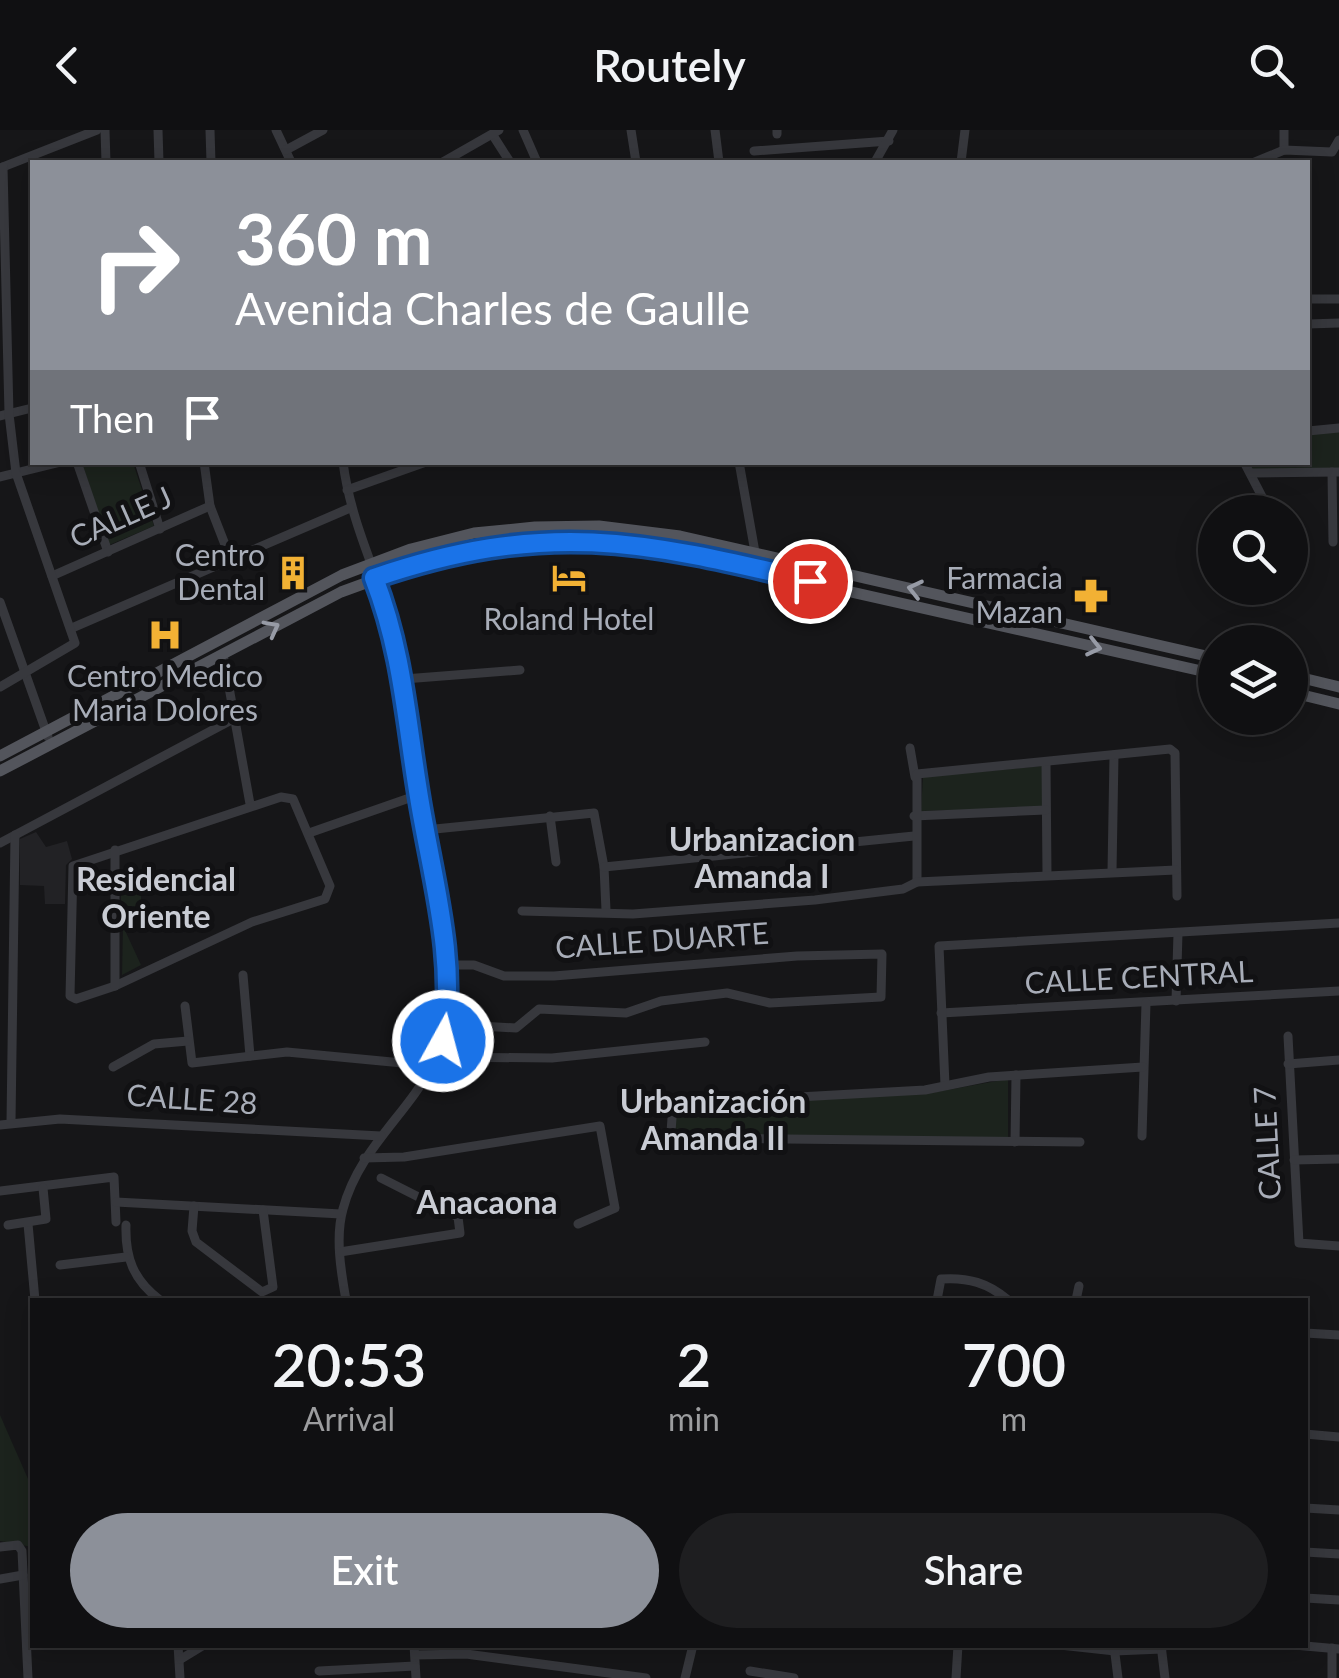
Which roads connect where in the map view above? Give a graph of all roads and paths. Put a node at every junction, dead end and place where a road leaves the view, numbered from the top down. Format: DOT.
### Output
graph roads {
  1 [pos="96,130"];
  2 [pos="105,130"];
  3 [pos="158,130"];
  4 [pos="210,130"];
  5 [pos="276,130"];
  6 [pos="323,130"];
  7 [pos="523,130"];
  8 [pos="631,130"];
  9 [pos="715,130"];
  10 [pos="892,130"];
  11 [pos="965,130"];
  12 [pos="1284,130"];
  13 [pos="496,133"];
  14 [pos="1339,140"];
  15 [pos="889,141"];
  16 [pos="53,148"];
  17 [pos="286,150"];
  18 [pos="754,150"];
  19 [pos="1284,150"];
  20 [pos="53,160"];
  21 [pos="106,160"];
  22 [pos="159,160"];
  23 [pos="211,160"];
  24 [pos="290,160"];
  25 [pos="447,160"];
  26 [pos="507,160"];
  27 [pos="536,160"];
  28 [pos="636,160"];
  29 [pos="719,160"];
  30 [pos="877,160"];
  31 [pos="961,160"];
  32 [pos="1260,160"];
  33 [pos="2,168"];
  34 [pos="1310,299"];
  35 [pos="1339,299"];
  36 [pos="1339,322"];
  37 [pos="1310,324"];
  38 [pos="30,409"];
  39 [pos="5,415"];
  40 [pos="1339,428"];
  41 [pos="1310,431"];
  42 [pos="48,465"];
  43 [pos="78,465"];
  44 [pos="140,465"];
  45 [pos="204,465"];
  46 [pos="343,465"];
  47 [pos="417,465"];
  48 [pos="740,465"];
  49 [pos="1246,465"];
  50 [pos="16,472"];
  51 [pos="1335,472"];
  52 [pos="1250,474"];
  53 [pos="0,477"];
  54 [pos="346,490"];
  55 [pos="1261,495"];
  56 [pos="210,506"];
  57 [pos="350,508"];
  58 [pos="160,528"];
  59 [pos="1332,542"];
  60 [pos="728,548"];
  61 [pos="108,552"];
  62 [pos="754,552"];
  63 [pos="232,560"];
  64 [pos="724,562"];
  65 [pos="369,564"];
  66 [pos="52,576"];
  67 [pos="374,578"];
  68 [pos="868,579"];
  69 [pos="866,594"];
  70 [pos="0,602"];
  71 [pos="72,628"];
  72 [pos="223,654"];
  73 [pos="1198,654"];
  74 [pos="520,670"];
  75 [pos="1198,670"];
  76 [pos="25,674"];
  77 [pos="404,679"];
  78 [pos="1308,680"];
  79 [pos="0,687"];
  80 [pos="1339,687"];
  81 [pos="1308,696"];
  82 [pos="1339,704"];
  83 [pos="254,708"];
  84 [pos="236,719"];
  85 [pos="72,726"];
  86 [pos="48,738"];
  87 [pos="910,748"];
  88 [pos="0,756"];
  89 [pos="1114,756"];
  90 [pos="1046,763"];
  91 [pos="0,772"];
  92 [pos="916,776"];
  93 [pos="418,795"];
  94 [pos="250,804"];
  95 [pos="1046,810"];
  96 [pos="550,816"];
  97 [pos="914,816"];
  98 [pos="425,830"];
  99 [pos="309,833"];
  100 [pos="15,835"];
  101 [pos="914,836"];
  102 [pos="0,843"];
  103 [pos="115,850"];
  104 [pos="556,862"];
  105 [pos="604,867"];
  106 [pos="1176,870"];
  107 [pos="1112,872"];
  108 [pos="1047,875"];
  109 [pos="917,882"];
  110 [pos="1177,896"];
  111 [pos="606,910"];
  112 [pos="522,911"];
  113 [pos="1339,923"];
  114 [pos="1178,933"];
  115 [pos="447,966"];
  116 [pos="244,975"];
  117 [pos="115,986"];
  118 [pos="1339,991"];
  119 [pos="6,1000"];
  120 [pos="1176,1001"];
  121 [pos="1146,1004"];
  122 [pos="185,1006"];
  123 [pos="941,1013"];
  124 [pos="446,1024"];
  125 [pos="1288,1036"];
  126 [pos="188,1041"];
  127 [pos="705,1042"];
  128 [pos="250,1056"];
  129 [pos="1339,1060"];
  130 [pos="436,1061"];
  131 [pos="1288,1064"];
  132 [pos="113,1067"];
  133 [pos="1143,1068"];
  134 [pos="1016,1076"];
  135 [pos="945,1086"];
  136 [pos="6,1124"];
  137 [pos="381,1136"];
  138 [pos="1142,1136"];
  139 [pos="1016,1142"];
  140 [pos="1080,1142"];
  141 [pos="364,1158"];
  142 [pos="1339,1159"];
  143 [pos="1294,1160"];
  144 [pos="381,1178"];
  145 [pos="43,1188"];
  146 [pos="0,1191"];
  147 [pos="116,1202"];
  148 [pos="194,1206"];
  149 [pos="263,1210"];
  150 [pos="341,1214"];
  151 [pos="28,1224"];
  152 [pos="578,1224"];
  153 [pos="8,1225"];
  154 [pos="1339,1246"];
  155 [pos="340,1252"];
  156 [pos="126,1257"];
  157 [pos="60,1264"];
  158 [pos="1079,1286"];
  159 [pos="35,1298"];
  160 [pos="156,1298"];
  161 [pos="346,1298"];
  162 [pos="938,1298"];
  163 [pos="1004,1298"];
  164 [pos="1076,1298"];
  165 [pos="1308,1332"];
  166 [pos="1339,1335"];
  167 [pos="1308,1434"];
  168 [pos="1339,1437"];
  169 [pos="1308,1508"];
  170 [pos="1339,1510"];
  171 [pos="0,1547"];
  172 [pos="1308,1552"];
  173 [pos="1339,1554"];
  174 [pos="23,1575"];
  175 [pos="0,1579"];
  176 [pos="1308,1598"];
  177 [pos="1339,1600"];
  178 [pos="1308,1646"];
  179 [pos="179,1648"];
  180 [pos="199,1648"];
  181 [pos="692,1648"];
  182 [pos="958,1648"];
  183 [pos="1114,1648"];
  184 [pos="1162,1648"];
  185 [pos="1335,1649"];
  186 [pos="414,1655"];
  187 [pos="181,1659"];
  188 [pos="319,1671"];
  189 [pos="750,1671"];
  190 [pos="778,1677"];
  191 [pos="956,1677"];
  192 [pos="28,1678"];
  193 [pos="180,1678"];
  194 [pos="416,1678"];
  195 [pos="646,1678"];
  196 [pos="685,1678"];
  197 [pos="794,1678"];
  198 [pos="972,1678"];
  199 [pos="1118,1678"];
  200 [pos="1165,1678"];
  201 [pos="1332,1678"];
  1 -- 16 [label="street"];
  2 -- 21 [label="street"];
  3 -- 22 [label="street"];
  4 -- 23 [label="street"];
  5 -- 17 [label="street"];
  6 -- 17 [label="street"];
  7 -- 27 [label="street"];
  8 -- 28 [label="street"];
  9 -- 29 [label="street"];
  10 -- 15 [label="street"];
  11 -- 31 [label="street"];
  12 -- 19 [label="street"];
  13 -- 25 [label="street"];
  13 -- 26 [label="street"];
  14 -- 19 [label="street"];
  15 -- 18 [label="street"];
  15 -- 30 [label="street"];
  16 -- 20 [label="street"];
  16 -- 33 [label="street"];
  17 -- 24 [label="street"];
  19 -- 32 [label="street"];
  33 -- 39 [label="street"];
  34 -- 35 [label="street"];
  36 -- 37 [label="street"];
  38 -- 39 [label="street"];
  39 -- 50 [label="street"];
  40 -- 41 [label="street"];
  42 -- 50 [label="street"];
  43 -- 61 [label="street"];
  44 -- 58 [label="street"];
  45 -- 56 [label="street"];
  46 -- 54 [label="street"];
  47 -- 54 [label="street"];
  48 -- 62 [label="street"];
  49 -- 52 [label="street"];
  50 -- 53 [label="street"];
  50 -- 66 [label="street"];
  51 -- 52 [label="street"];
  51 -- 59 [label="street"];
  52 -- 55 [label="street"];
  54 -- 57 [label="street"];
  56 -- 58 [label="street, CALLE J"];
  56 -- 63 [label="street"];
  57 -- 63 [label="street"];
  57 -- 65 [label="street"];
  58 -- 61 [label="street, CALLE J"];
  60 -- 62 [label="main road"];
  60 -- 64 [label="main road"];
  60 -- 65 [label="main road"];
  61 -- 66 [label="street, CALLE J"];
  62 -- 68 [label="main road"];
  63 -- 71 [label="street"];
  64 -- 67 [label="main road"];
  64 -- 69 [label="main road"];
  65 -- 67 [label="street"];
  65 -- 85 [label="main road"];
  66 -- 71 [label="street"];
  72 -- 67 [label="main road, one-way"];
  67 -- 77 [label="street"];
  68 -- 69 [label="main road"];
  73 -- 68 [label="main road, one-way"];
  69 -- 75 [label="main road, one-way"];
  70 -- 76 [label="street"];
  71 -- 76 [label="street"];
  72 -- 84 [label="street"];
  72 -- 85 [label="main road"];
  74 -- 77 [label="street"];
  76 -- 79 [label="street"];
  76 -- 86 [label="street"];
  77 -- 93 [label="street"];
  78 -- 80 [label="main road"];
  81 -- 82 [label="main road"];
  83 -- 84 [label="street"];
  84 -- 94 [label="street"];
  84 -- 100 [label="street"];
  85 -- 86 [label="main road"];
  86 -- 88 [label="main road"];
  86 -- 91 [label="main road"];
  87 -- 92 [label="street"];
  89 -- 90 [label="street"];
  89 -- 106 [label="street"];
  89 -- 107 [label="street"];
  90 -- 92 [label="street"];
  90 -- 95 [label="street"];
  92 -- 97 [label="street"];
  93 -- 98 [label="street"];
  93 -- 99 [label="street"];
  94 -- 99 [label="street"];
  94 -- 103 [label="street"];
  95 -- 97 [label="street"];
  95 -- 108 [label="street"];
  96 -- 98 [label="street"];
  96 -- 104 [label="street"];
  96 -- 105 [label="street"];
  97 -- 101 [label="street"];
  98 -- 115 [label="street"];
  99 -- 117 [label="street"];
  100 -- 102 [label="street"];
  100 -- 119 [label="street"];
  101 -- 105 [label="street"];
  101 -- 109 [label="street"];
  103 -- 117 [label="street"];
  103 -- 117 [label="street"];
  105 -- 111 [label="street"];
  106 -- 107 [label="street"];
  106 -- 110 [label="street"];
  107 -- 108 [label="street"];
  108 -- 109 [label="street"];
  109 -- 111 [label="street"];
  111 -- 112 [label="street"];
  113 -- 114 [label="street"];
  114 -- 120 [label="street"];
  114 -- 123 [label="street"];
  115 -- 124 [label="street"];
  115 -- 124 [label="street, CALLE DUARTE"];
  116 -- 128 [label="street"];
  118 -- 120 [label="street, CALLE CENTRAL"];
  119 -- 136 [label="street"];
  120 -- 121 [label="street, CALLE CENTRAL"];
  121 -- 123 [label="street, CALLE CENTRAL"];
  121 -- 133 [label="street"];
  122 -- 126 [label="street"];
  123 -- 135 [label="street"];
  124 -- 130 [label="street"];
  125 -- 131 [label="street, CALLE 7"];
  126 -- 128 [label="street"];
  126 -- 132 [label="street"];
  127 -- 130 [label="street"];
  128 -- 130 [label="street"];
  129 -- 131 [label="street"];
  130 -- 137 [label="street"];
  131 -- 143 [label="street, CALLE 7"];
  133 -- 134 [label="street"];
  133 -- 138 [label="street"];
  134 -- 135 [label="street"];
  134 -- 139 [label="street"];
  135 -- 139 [label="street"];
  136 -- 137 [label="street, CALLE 28"];
  137 -- 141 [label="street"];
  139 -- 140 [label="street"];
  141 -- 150 [label="street"];
  141 -- 152 [label="street"];
  142 -- 143 [label="street"];
  143 -- 154 [label="street, CALLE 7"];
  144 -- 155 [label="street"];
  145 -- 146 [label="street"];
  145 -- 147 [label="street"];
  145 -- 151 [label="street"];
  147 -- 148 [label="street"];
  147 -- 156 [label="street"];
  148 -- 149 [label="street"];
  148 -- 149 [label="street"];
  149 -- 150 [label="street"];
  150 -- 155 [label="street"];
  151 -- 153 [label="street"];
  151 -- 159 [label="street"];
  155 -- 161 [label="street"];
  156 -- 157 [label="street"];
  156 -- 160 [label="street"];
  158 -- 164 [label="street"];
  162 -- 163 [label="street"];
  165 -- 166 [label="street"];
  167 -- 168 [label="street"];
  169 -- 170 [label="street"];
  171 -- 174 [label="street"];
  172 -- 173 [label="street"];
  174 -- 175 [label="street"];
  174 -- 192 [label="street"];
  176 -- 177 [label="street"];
  178 -- 185 [label="street"];
  179 -- 187 [label="street"];
  180 -- 187 [label="street"];
  181 -- 196 [label="street"];
  182 -- 191 [label="street"];
  183 -- 199 [label="street"];
  184 -- 200 [label="street"];
  185 -- 201 [label="street"];
  186 -- 188 [label="street"];
  186 -- 194 [label="street"];
  186 -- 195 [label="street"];
  187 -- 193 [label="street"];
  189 -- 190 [label="street"];
  190 -- 197 [label="street"];
  191 -- 198 [label="street"];
}
